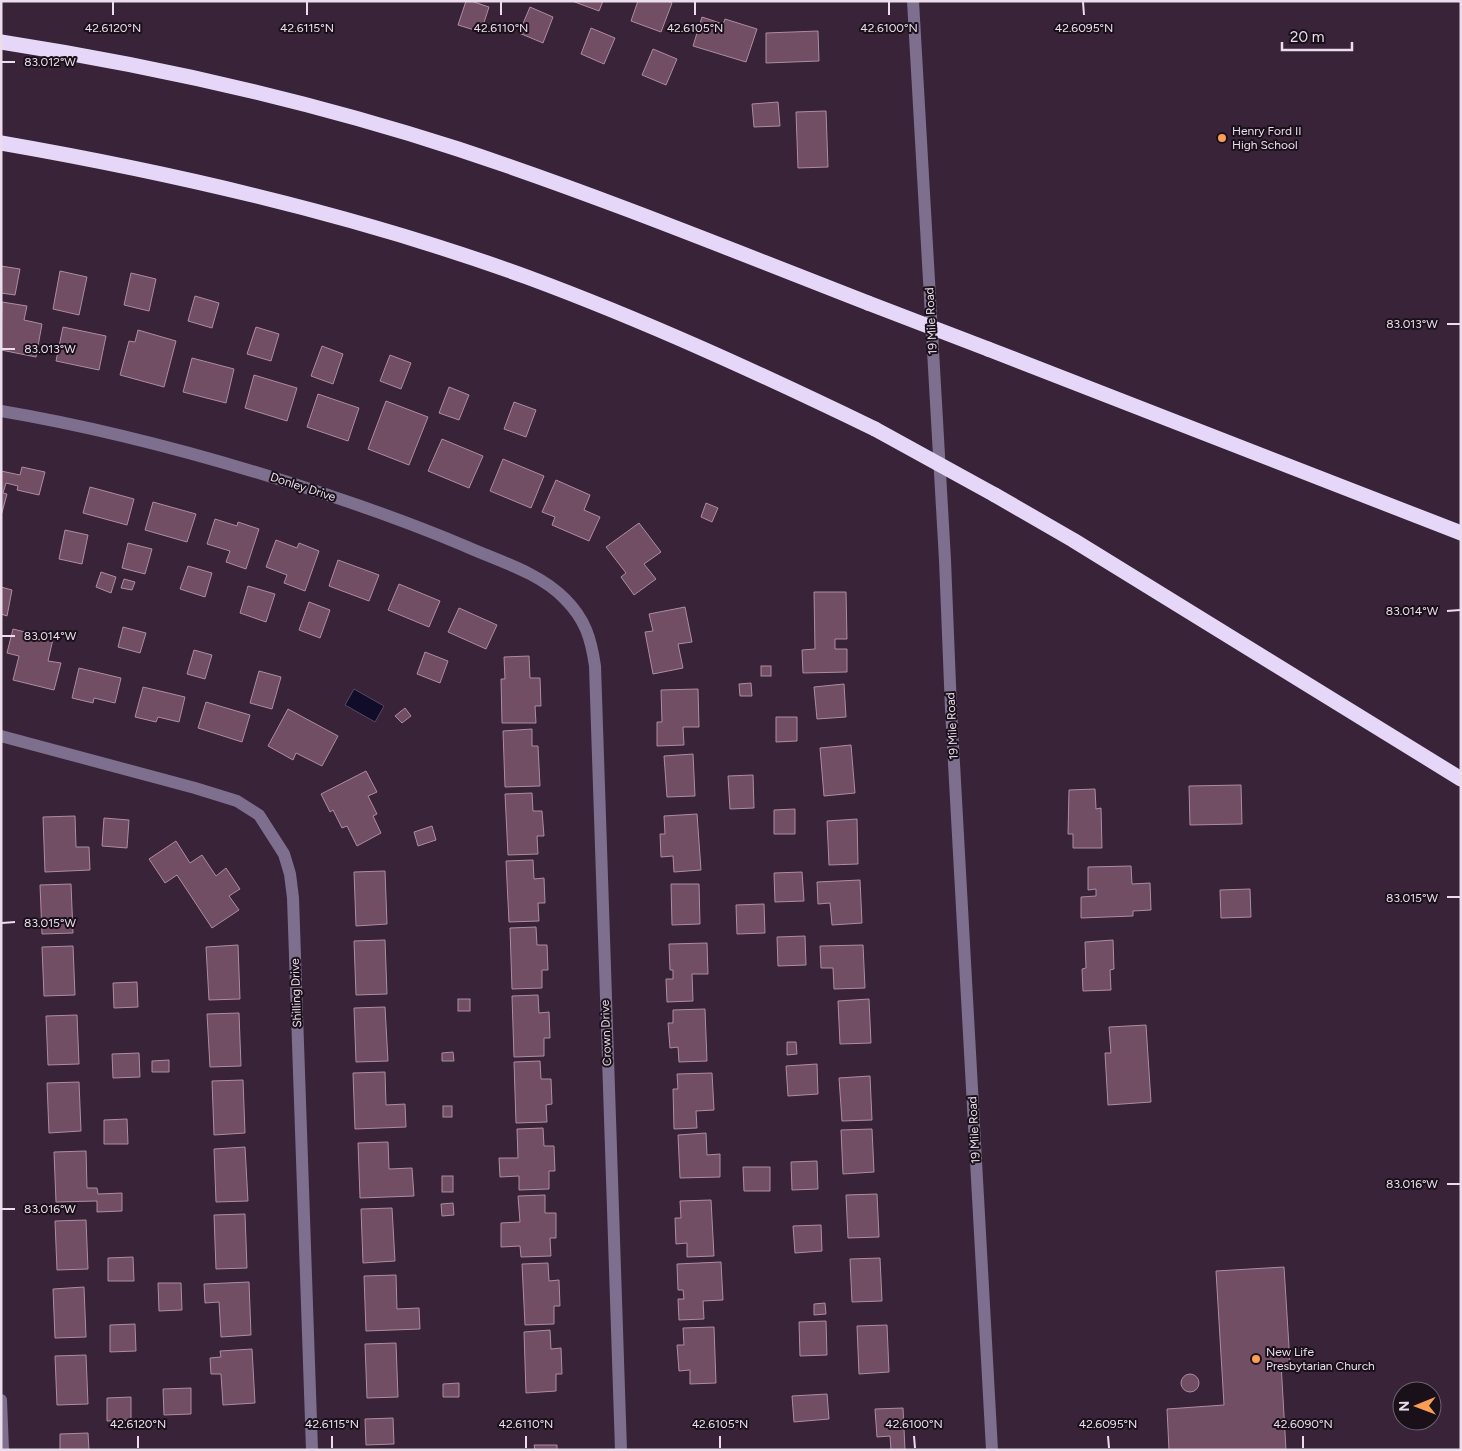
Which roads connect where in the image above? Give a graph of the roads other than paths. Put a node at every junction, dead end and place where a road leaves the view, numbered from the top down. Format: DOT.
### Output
graph roads {
  1 [pos="913,1"];
  2 [pos="1,42"];
  3 [pos="1,143"];
  4 [pos="1,411"];
  5 [pos="1461,533"];
  6 [pos="581,618"];
  7 [pos="1,736"];
  8 [pos="1461,779"];
  9 [pos="1,1400"];
  10 [pos="3,1450"];
  11 [pos="312,1450"];
  12 [pos="621,1450"];
  13 [pos="992,1450"];
  1 -- 13 [label="street, 19 Mile Road"];
  2 -- 5 [label="highway, bridge"];
  3 -- 8 [label="highway, bridge"];
  4 -- 6 [label="street, Donley Drive"];
  6 -- 12 [label="street, Crown Drive"];
  7 -- 11 [label="street, Shilling Drive"];
  9 -- 10 [label="street"];
}
